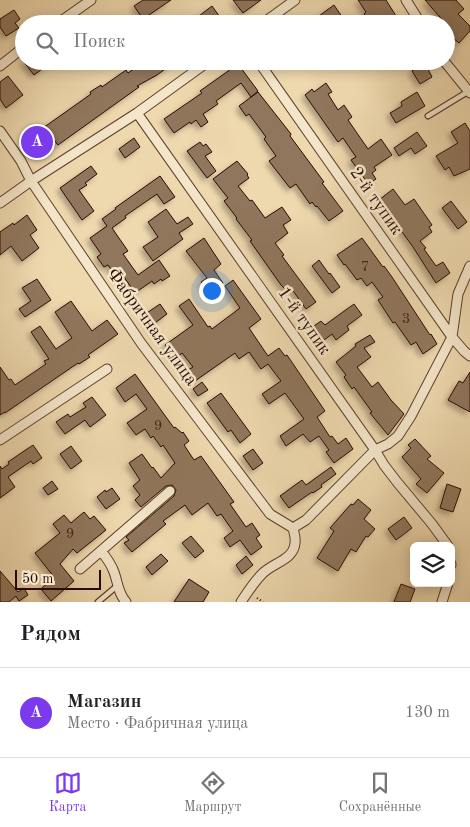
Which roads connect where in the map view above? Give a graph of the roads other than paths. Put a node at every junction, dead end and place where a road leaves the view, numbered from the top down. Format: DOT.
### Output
graph roads {
  1 [pos="90,0"];
  2 [pos="295,0"];
  3 [pos="406,0"];
  4 [pos="69,15"];
  5 [pos="274,15"];
  6 [pos="415,15"];
  7 [pos="15,54"];
  8 [pos="0,66"];
  9 [pos="197,70"];
  10 [pos="264,70"];
  11 [pos="451,70"];
  12 [pos="469,92"];
  13 [pos="137,112"];
  14 [pos="428,116"];
  15 [pos="0,131"];
  16 [pos="31,181"];
  17 [pos="0,204"];
  18 [pos="470,266"];
  19 [pos="452,337"];
  20 [pos="470,356"];
  21 [pos="107,369"];
  22 [pos="0,440"];
  23 [pos="375,450"];
  24 [pos="170,491"];
  25 [pos="293,528"];
  26 [pos="445,542"];
  27 [pos="101,551"];
  28 [pos="80,568"];
  29 [pos="117,586"];
  30 [pos="447,587"];
  31 [pos="98,602"];
  32 [pos="126,602"];
  33 [pos="241,602"];
  34 [pos="442,602"];
  1 -- 4 [label="street"];
  2 -- 5 [label="street"];
  3 -- 6 [label="street"];
  7 -- 8 [label="street"];
  9 -- 13 [label="street"];
  10 -- 19 [label="street, 2-й тупик"];
  11 -- 12 [label="street"];
  12 -- 14 [label="lane"];
  13 -- 16 [label="street"];
  13 -- 23 [label="street, 1-й тупик"];
  15 -- 16 [label="street, Фабричная улица"];
  16 -- 17 [label="street"];
  16 -- 25 [label="street, Фабричная улица"];
  18 -- 19 [label="street"];
  19 -- 20 [label="street, 2-й тупик"];
  19 -- 23 [label="street"];
  21 -- 22 [label="street"];
  23 -- 25 [label="street"];
  23 -- 26 [label="street, 1-й тупик"];
  24 -- 27 [label="street"];
  25 -- 33 [label="street"];
  27 -- 28 [label="street"];
  27 -- 29 [label="street"];
  29 -- 31 [label="lane"];
  29 -- 32 [label="street"];
  30 -- 34 [label="street"];
}
